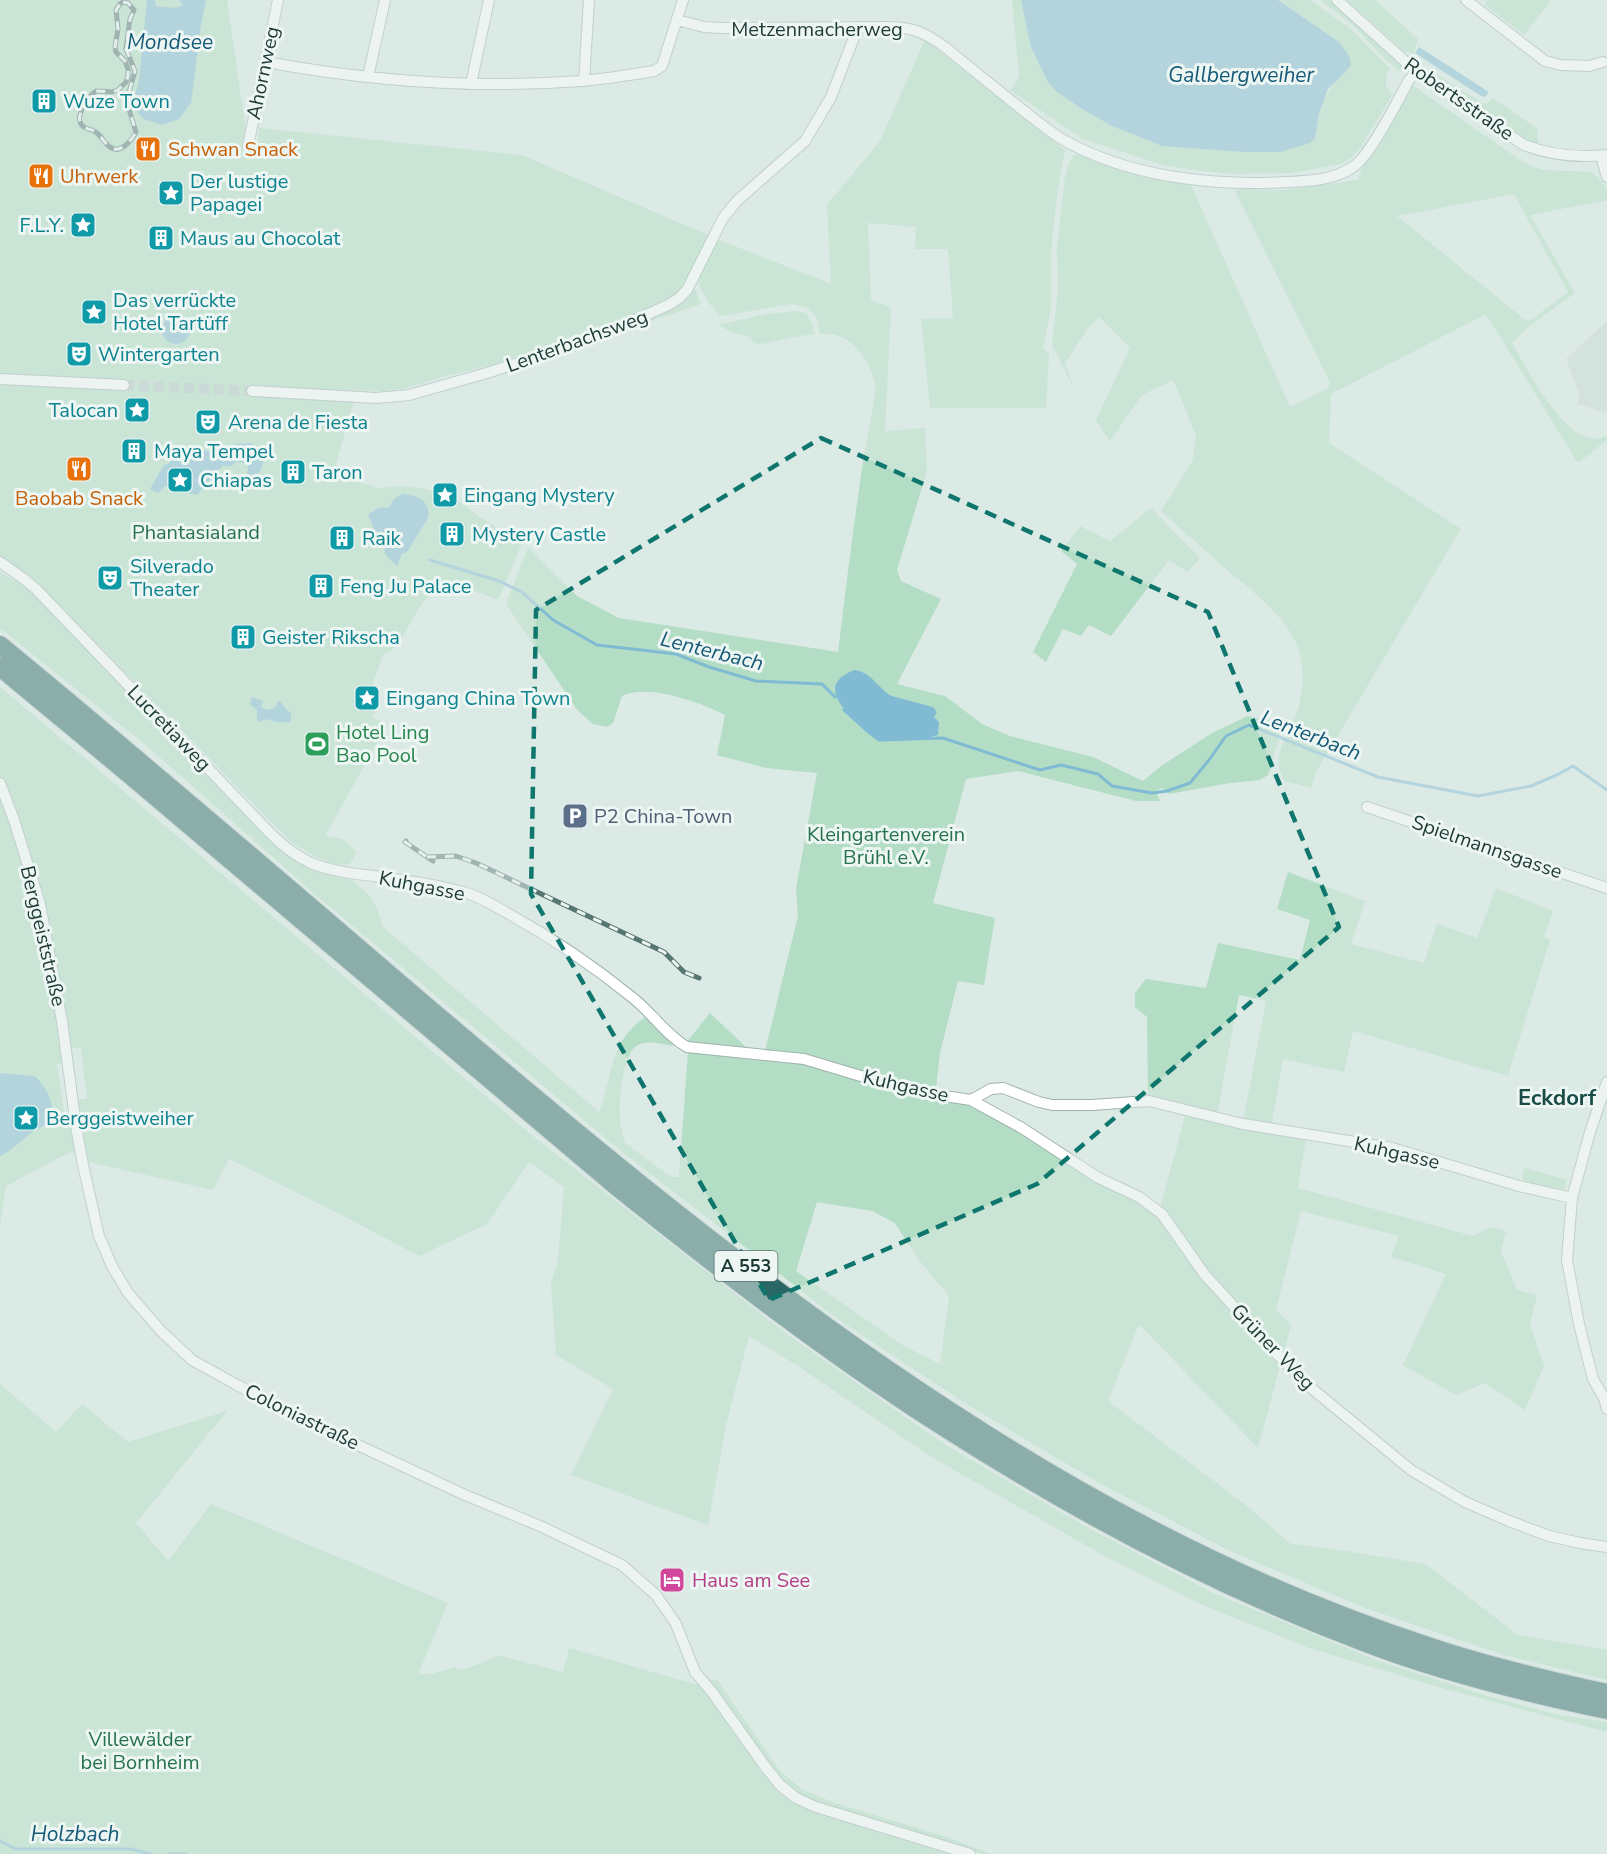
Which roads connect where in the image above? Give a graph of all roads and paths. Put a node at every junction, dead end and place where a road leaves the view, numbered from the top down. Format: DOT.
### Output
graph roads {
  1 [pos="278,0"];
  2 [pos="385,0"];
  3 [pos="489,0"];
  4 [pos="589,0"];
  5 [pos="683,0"];
  6 [pos="1337,0"];
  7 [pos="1466,0"];
  8 [pos="677,20"];
  9 [pos="858,27"];
  10 [pos="266,62"];
  11 [pos="1603,62"];
  12 [pos="1417,72"];
  13 [pos="368,76"];
  14 [pos="584,81"];
  15 [pos="471,84"];
  16 [pos="248,146"];
  17 [pos="1604,156"];
  18 [pos="1607,177"];
  19 [pos="0,379"];
  20 [pos="124,385"];
  21 [pos="252,391"];
  22 [pos="0,562"];
  23 [pos="0,645"];
  24 [pos="0,667"];
  25 [pos="0,783"];
  26 [pos="1367,807"];
  27 [pos="351,873"];
  28 [pos="1607,888"];
  29 [pos="62,1022"];
  30 [pos="1607,1082"];
  31 [pos="971,1100"];
  32 [pos="1572,1198"];
  33 [pos="1607,1409"];
  34 [pos="1607,1546"];
  35 [pos="1607,1693"];
  36 [pos="1607,1710"];
  37 [pos="970,1854"];
  1 -- 10 [label="street, Ahornweg"];
  2 -- 13 [label="street"];
  3 -- 15 [label="street"];
  4 -- 14 [label="street"];
  5 -- 8 [label="street"];
  6 -- 12 [label="street, Robertsstraße"];
  7 -- 11 [label="street"];
  8 -- 9 [label="street, Metzenmacherweg"];
  8 -- 14 [label="street"];
  9 -- 12 [label="street, Metzenmacherweg"];
  9 -- 21 [label="street, Lenterbachsweg"];
  10 -- 13 [label="street"];
  10 -- 16 [label="street, Ahornweg"];
  12 -- 17 [label="street, Robertsstraße"];
  13 -- 15 [label="street"];
  14 -- 15 [label="street"];
  17 -- 18 [label="street"];
  19 -- 20 [label="street"];
  22 -- 27 [label="street, Lucretiaweg"];
  23 -- 35 [label="highway, A 553"];
  24 -- 36 [label="highway, A 553"];
  25 -- 29 [label="street, Berggeiststraße"];
  26 -- 28 [label="street, Spielmannsgasse"];
  27 -- 31 [label="street, Kuhgasse"];
  29 -- 37 [label="street, Coloniastraße"];
  30 -- 32 [label="street"];
  31 -- 32 [label="street, Kuhgasse"];
  31 -- 34 [label="street, Grüner Weg"];
  32 -- 33 [label="street"];
}
